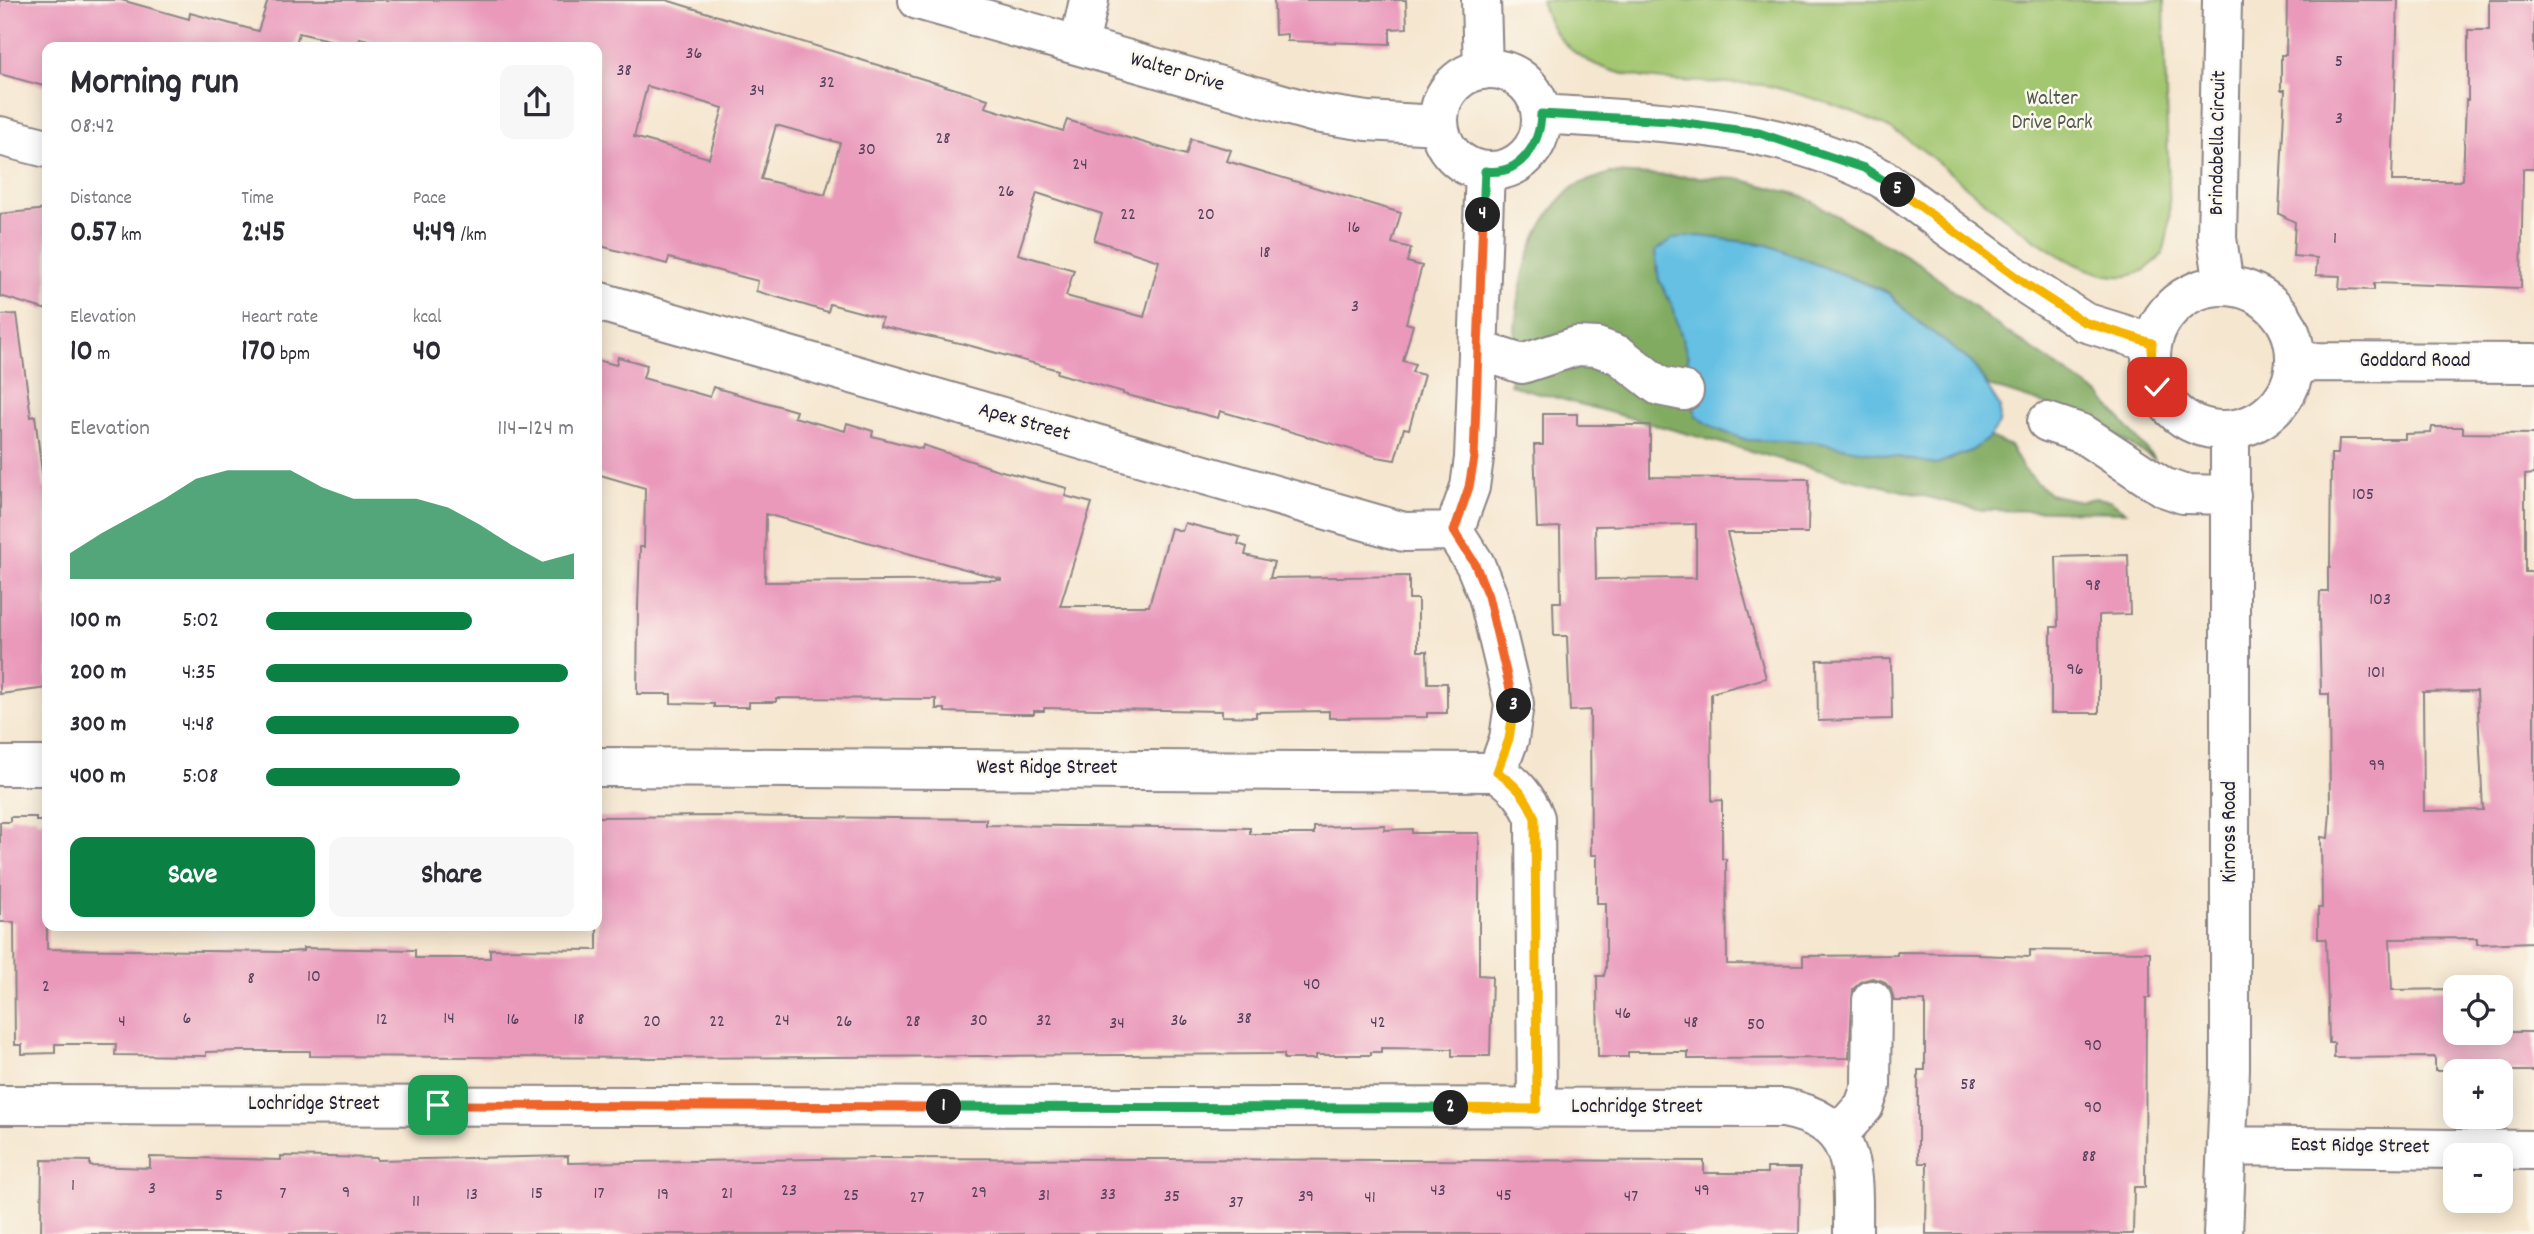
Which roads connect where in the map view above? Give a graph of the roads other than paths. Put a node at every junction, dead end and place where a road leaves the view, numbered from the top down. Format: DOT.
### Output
graph roads {
  1 [pos="918,0"];
  2 [pos="1088,0"];
  3 [pos="1481,0"];
  4 [pos="2222,0"];
  5 [pos="1079,45"];
  6 [pos="1483,71"];
  7 [pos="1541,114"];
  8 [pos="1439,125"];
  9 [pos="0,136"];
  10 [pos="42,147"];
  11 [pos="1485,171"];
  12 [pos="2224,286"];
  13 [pos="602,302"];
  14 [pos="2152,343"];
  15 [pos="1478,350"];
  16 [pos="2296,362"];
  17 [pos="2534,363"];
  18 [pos="1684,391"];
  19 [pos="2047,422"];
  20 [pos="2230,430"];
  21 [pos="2231,495"];
  22 [pos="1454,531"];
  23 [pos="0,766"];
  24 [pos="42,766"];
  25 [pos="602,767"];
  26 [pos="1497,772"];
  27 [pos="1872,1000"];
  28 [pos="0,1105"];
  29 [pos="1537,1109"];
  30 [pos="1838,1135"];
  31 [pos="2228,1146"];
  32 [pos="2534,1150"];
  33 [pos="1853,1234"];
  34 [pos="2223,1234"];
  1 -- 5 [label="street, Walter Drive"];
  2 -- 5 [label="street"];
  3 -- 6 [label="street"];
  4 -- 12 [label="street, Brindabella Circuit"];
  5 -- 8 [label="street, Walter Drive"];
  6 -- 7 [label="street"];
  6 -- 8 [label="street"];
  7 -- 11 [label="street"];
  7 -- 14 [label="street"];
  8 -- 11 [label="street"];
  9 -- 10 [label="street"];
  11 -- 15 [label="street"];
  12 -- 14 [label="street"];
  12 -- 16 [label="street"];
  13 -- 22 [label="street, Apex Street"];
  14 -- 20 [label="street"];
  15 -- 18 [label="street"];
  15 -- 22 [label="street"];
  16 -- 17 [label="street, Goddard Road"];
  16 -- 20 [label="street"];
  19 -- 21 [label="street"];
  20 -- 21 [label="street, Kinross Road"];
  21 -- 31 [label="street, Kinross Road"];
  22 -- 26 [label="street"];
  23 -- 24 [label="street"];
  25 -- 26 [label="street, West Ridge Street"];
  26 -- 29 [label="street"];
  27 -- 30 [label="street"];
  28 -- 29 [label="street, Lochridge Street"];
  29 -- 30 [label="street, Lochridge Street"];
  30 -- 33 [label="street"];
  31 -- 32 [label="street, East Ridge Street"];
  31 -- 34 [label="street, Kinross Road"];
}
